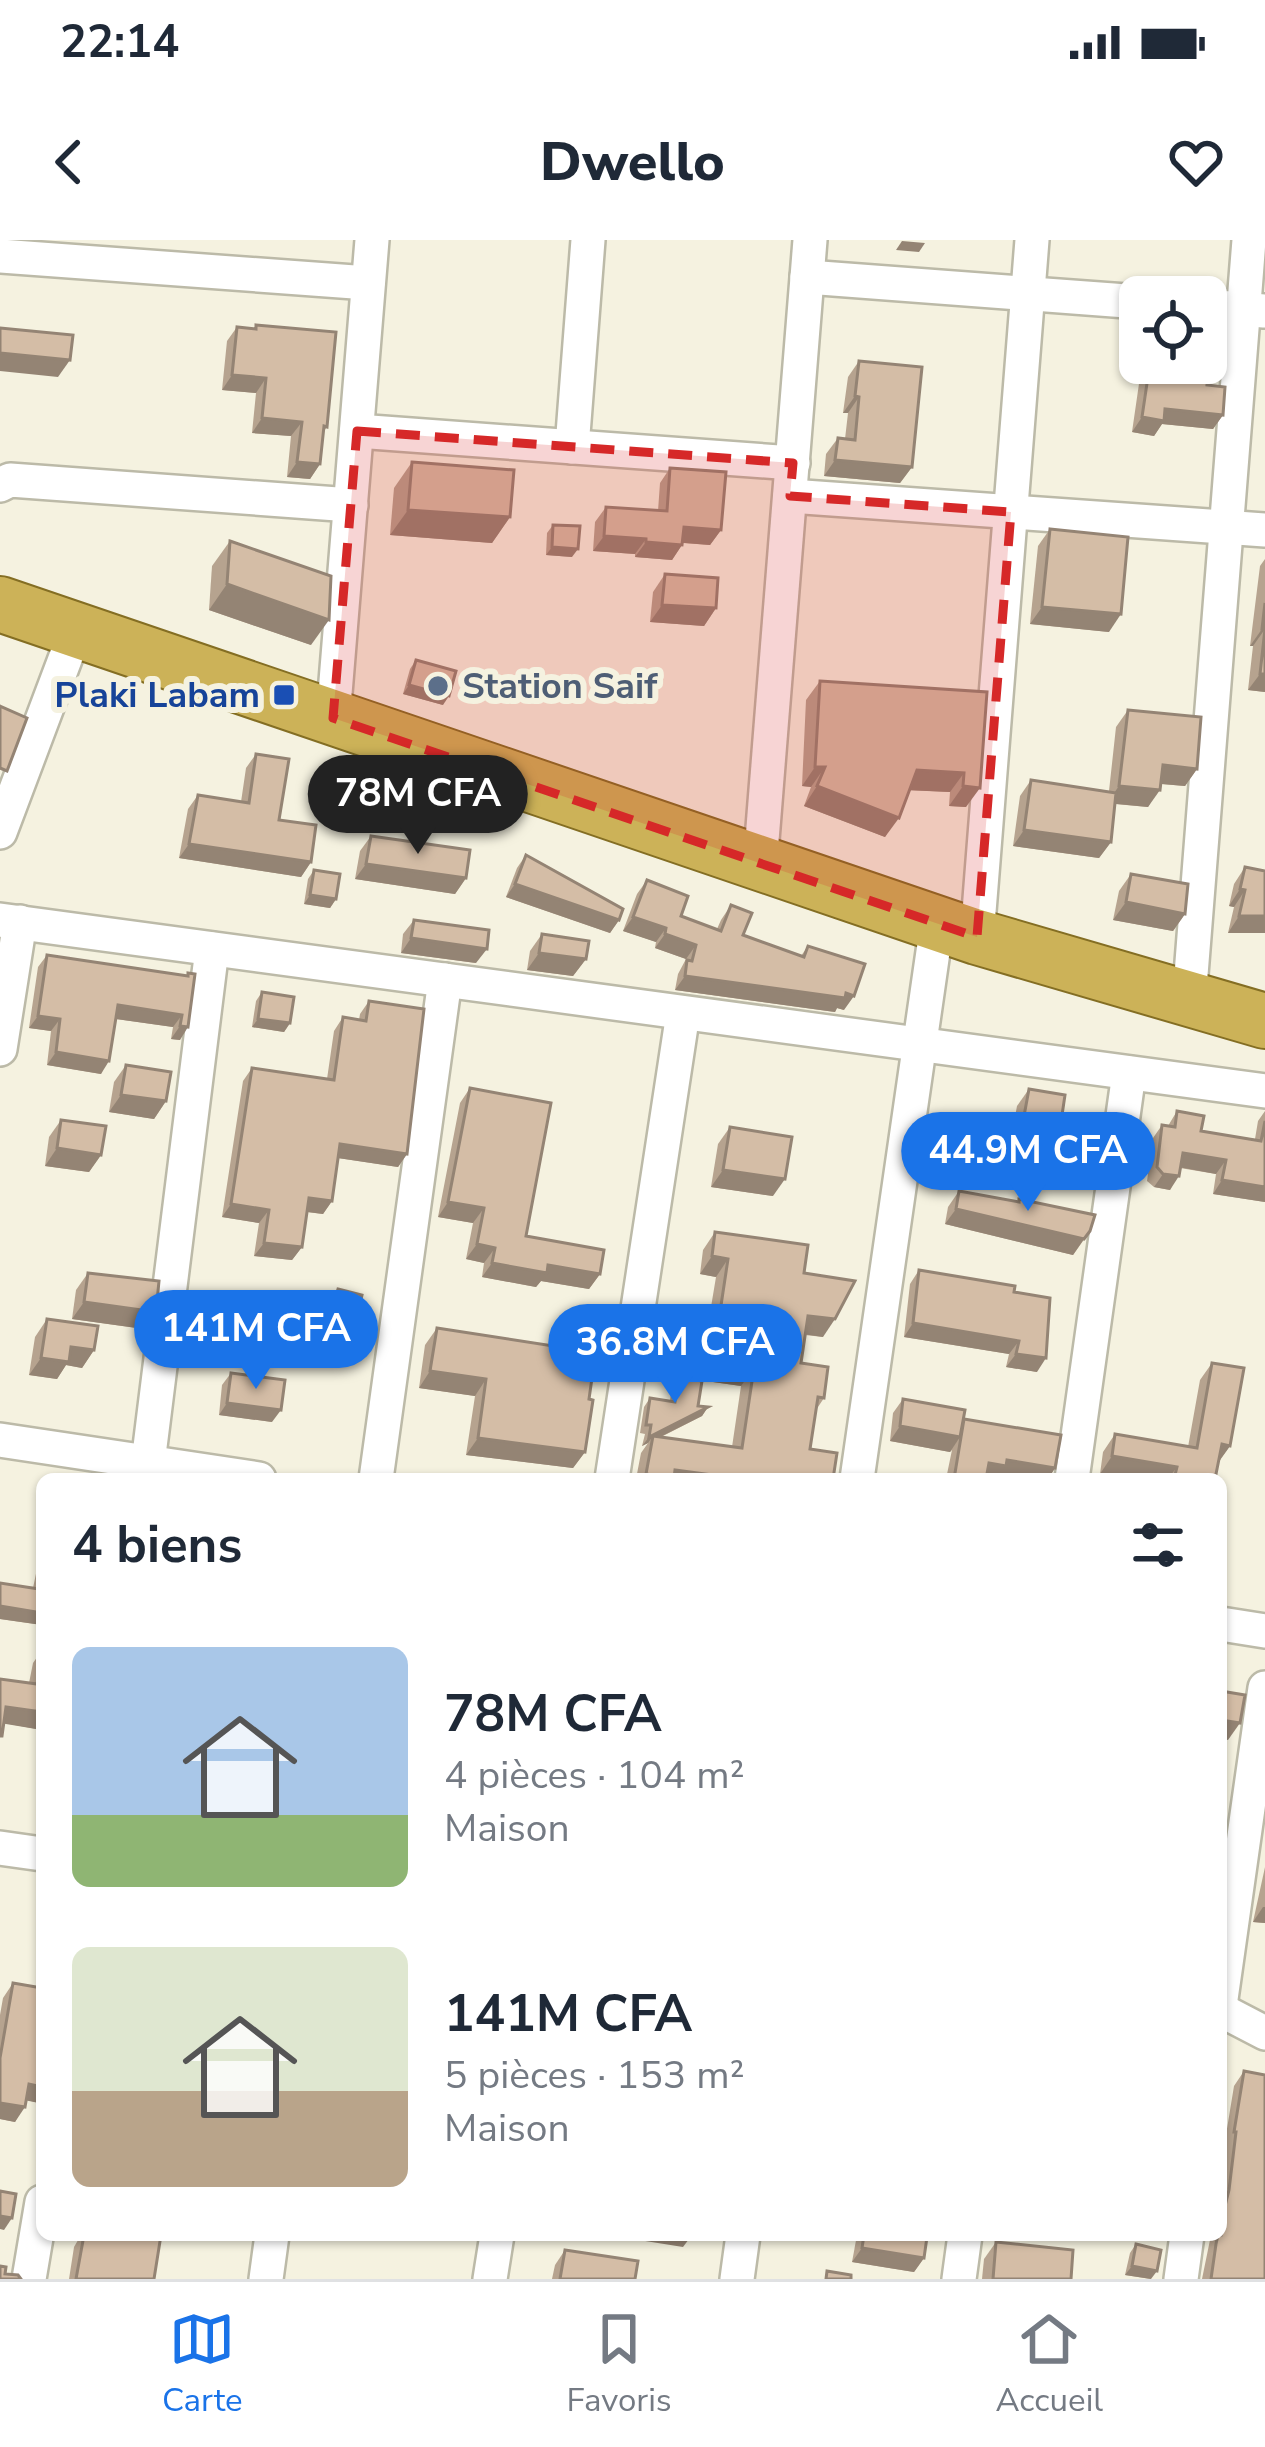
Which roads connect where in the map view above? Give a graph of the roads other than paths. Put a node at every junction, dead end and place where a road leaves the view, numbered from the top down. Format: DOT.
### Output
graph roads {
  1 [pos="372,240"];
  2 [pos="588,240"];
  3 [pos="810,240"];
  4 [pos="1032,240"];
  5 [pos="1249,240"];
  6 [pos="0,256"];
  7 [pos="807,278"];
  8 [pos="368,283"];
  9 [pos="1028,294"];
  10 [pos="1119,300"];
  11 [pos="1254,310"];
  12 [pos="357,431"];
  13 [pos="572,447"];
  14 [pos="791,479"];
  15 [pos="0,485"];
  16 [pos="351,505"];
  17 [pos="1011,512"];
  18 [pos="1227,527"];
  19 [pos="1265,530"];
  20 [pos="0,604"];
  21 [pos="76,630"];
  22 [pos="333,718"];
  23 [pos="0,832"];
  24 [pos="760,865"];
  25 [pos="10,921"];
  26 [pos="957,930"];
  27 [pos="212,949"];
  28 [pos="445,980"];
  29 [pos="1189,1000"];
  30 [pos="683,1012"];
  31 [pos="1265,1021"];
  32 [pos="920,1045"];
  33 [pos="0,1049"];
  34 [pos="1129,1073"];
  35 [pos="1265,1091"];
  36 [pos="0,1440"];
  37 [pos="147,1471"];
  38 [pos="377,1473"];
  39 [pos="613,1473"];
  40 [pos="858,1473"];
  41 [pos="1073,1473"];
  42 [pos="1227,1625"];
  43 [pos="1265,1631"];
  44 [pos="1265,1688"];
  45 [pos="0,1848"];
  46 [pos="36,1853"];
  47 [pos="1227,1957"];
  48 [pos="1227,2013"];
  49 [pos="1265,2033"];
  50 [pos="36,2238"];
  51 [pos="271,2241"];
  52 [pos="496,2241"];
  53 [pos="742,2241"];
  54 [pos="964,2241"];
  55 [pos="1186,2241"];
  56 [pos="29,2279"];
  57 [pos="266,2279"];
  58 [pos="490,2279"];
  59 [pos="737,2279"];
  60 [pos="958,2279"];
  61 [pos="1181,2279"];
  1 -- 8 [label="street"];
  2 -- 13 [label="street"];
  3 -- 7 [label="street"];
  4 -- 9 [label="street"];
  5 -- 11 [label="street"];
  6 -- 8 [label="street"];
  7 -- 9 [label="street"];
  7 -- 14 [label="street"];
  8 -- 12 [label="street"];
  9 -- 10 [label="street"];
  9 -- 17 [label="street"];
  11 -- 18 [label="street"];
  12 -- 13 [label="street"];
  12 -- 16 [label="street"];
  13 -- 14 [label="street"];
  14 -- 17 [label="street"];
  14 -- 24 [label="street"];
  15 -- 16 [label="street"];
  16 -- 22 [label="street"];
  17 -- 18 [label="street"];
  17 -- 26 [label="street"];
  18 -- 19 [label="street"];
  18 -- 29 [label="street"];
  20 -- 21 [label="highway"];
  21 -- 22 [label="highway"];
  21 -- 23 [label="street"];
  22 -- 24 [label="highway"];
  24 -- 26 [label="highway"];
  25 -- 27 [label="street"];
  25 -- 33 [label="street"];
  26 -- 29 [label="highway"];
  26 -- 32 [label="street"];
  27 -- 28 [label="street"];
  27 -- 37 [label="street"];
  28 -- 30 [label="street"];
  28 -- 38 [label="street"];
  29 -- 31 [label="highway"];
  30 -- 32 [label="street"];
  30 -- 39 [label="street"];
  32 -- 34 [label="street"];
  32 -- 40 [label="street"];
  34 -- 35 [label="street"];
  34 -- 41 [label="street"];
  36 -- 37 [label="street"];
  42 -- 43 [label="street"];
  44 -- 47 [label="street"];
  45 -- 46 [label="street"];
  48 -- 49 [label="street"];
  50 -- 56 [label="street"];
  51 -- 57 [label="street"];
  52 -- 58 [label="street"];
  53 -- 59 [label="street"];
  54 -- 60 [label="street"];
  55 -- 61 [label="street"];
}
